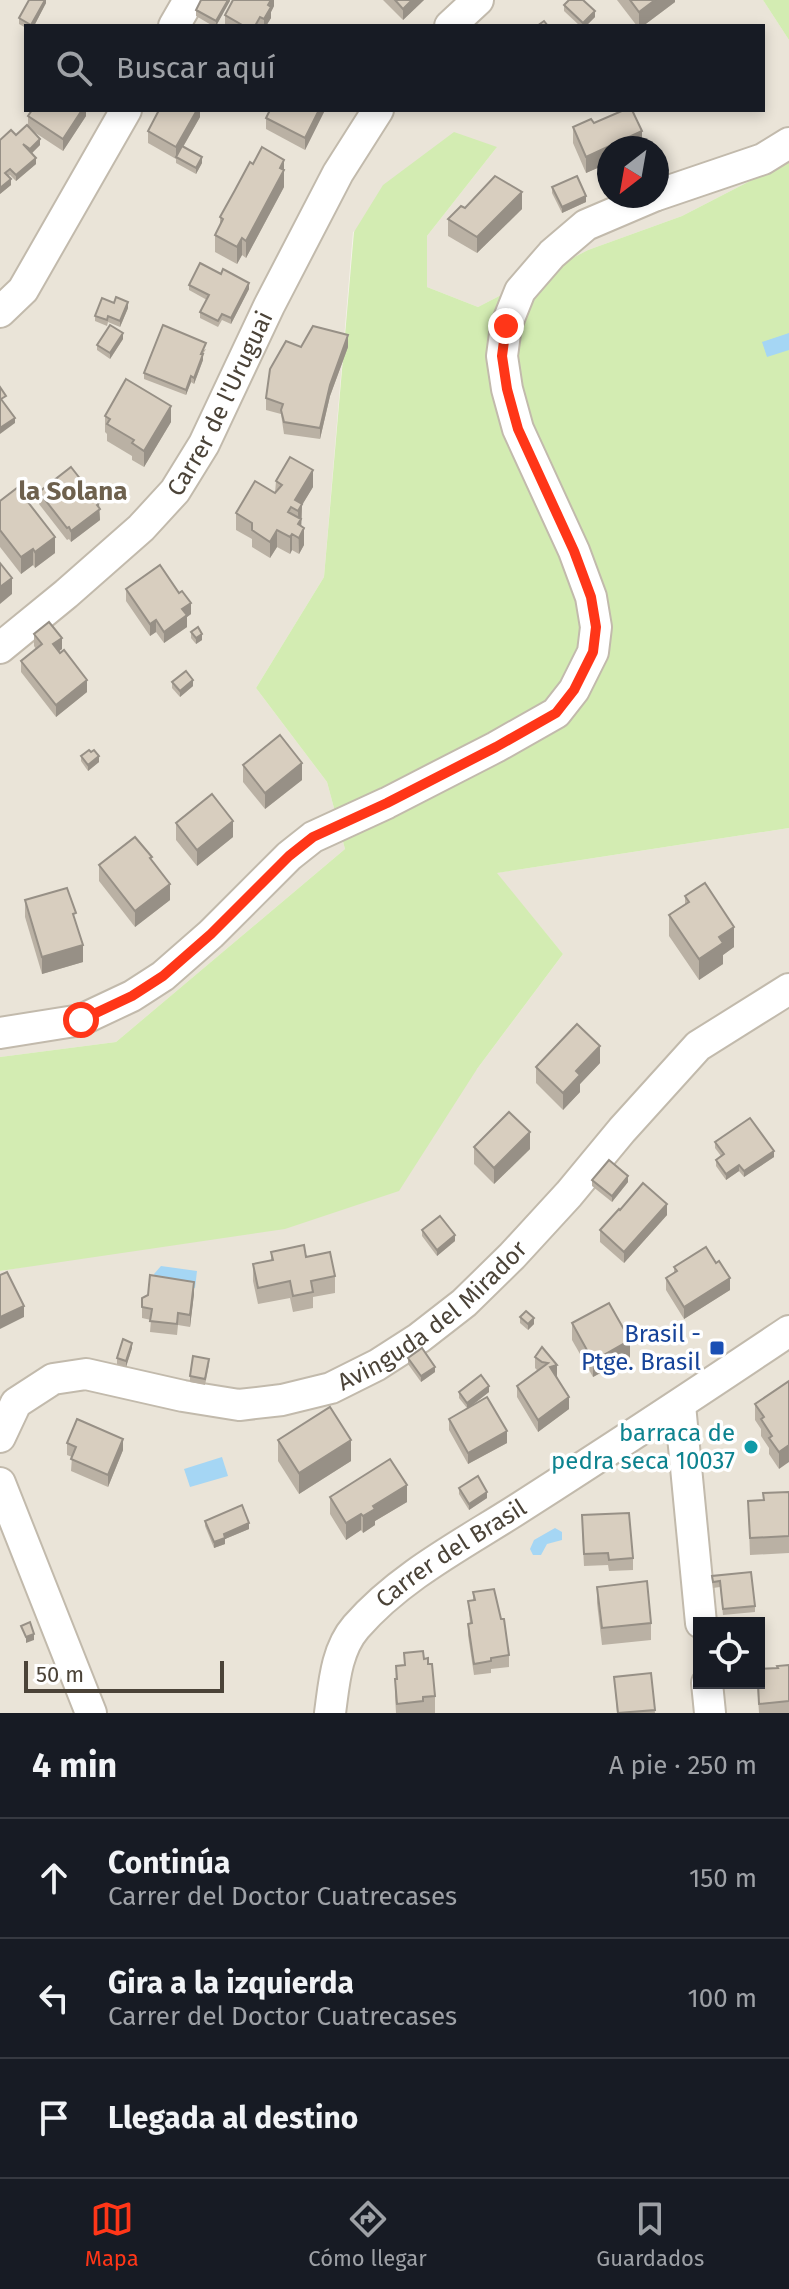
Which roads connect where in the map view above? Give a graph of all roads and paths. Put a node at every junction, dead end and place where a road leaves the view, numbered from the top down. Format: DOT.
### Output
graph roads {
  1 [pos="189,0"];
  2 [pos="478,0"];
  3 [pos="175,24"];
  4 [pos="452,24"];
  5 [pos="125,112"];
  6 [pos="377,112"];
  7 [pos="789,143"];
  8 [pos="669,190"];
  9 [pos="625,208"];
  10 [pos="0,312"];
  11 [pos="0,648"];
  12 [pos="789,989"];
  13 [pos="0,1033"];
  14 [pos="789,1331"];
  15 [pos="680,1405"];
  16 [pos="0,1437"];
  17 [pos="0,1483"];
  18 [pos="700,1617"];
  19 [pos="708,1689"];
  20 [pos="91,1713"];
  21 [pos="330,1713"];
  22 [pos="710,1713"];
  1 -- 3 [label="street"];
  2 -- 4 [label="street"];
  5 -- 10 [label="street"];
  6 -- 11 [label="street, Carrer de l'Uruguai"];
  7 -- 8 [label="street"];
  9 -- 13 [label="street"];
  12 -- 16 [label="street, Avinguda del Mirador"];
  14 -- 15 [label="street, Carrer del Brasil"];
  15 -- 18 [label="street"];
  15 -- 21 [label="street, Carrer del Brasil"];
  17 -- 20 [label="street"];
  19 -- 22 [label="street"];
}
